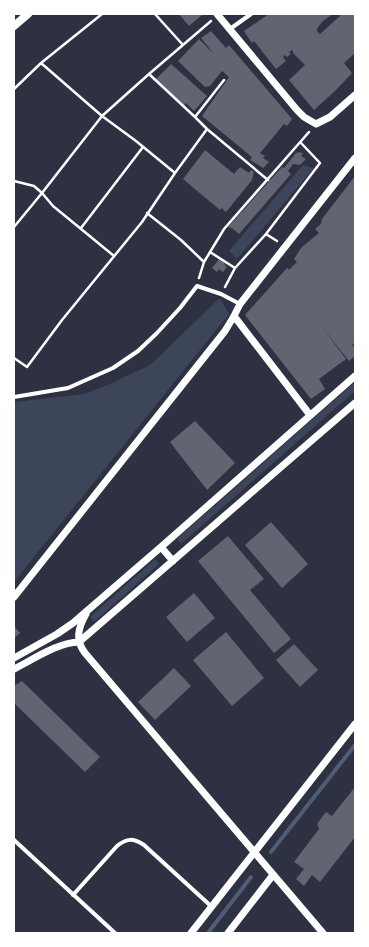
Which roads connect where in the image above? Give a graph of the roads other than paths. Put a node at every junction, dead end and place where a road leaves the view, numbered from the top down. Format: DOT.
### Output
graph roads {
  1 [pos="28,14"];
  2 [pos="251,14"];
  3 [pos="218,15"];
  4 [pos="14,26"];
  5 [pos="230,29"];
  6 [pos="355,95"];
  7 [pos="355,158"];
  8 [pos="240,304"];
  9 [pos="234,316"];
  10 [pos="355,376"];
  11 [pos="14,397"];
  12 [pos="355,403"];
  13 [pos="310,415"];
  14 [pos="161,547"];
  15 [pos="173,561"];
  16 [pos="14,597"];
  17 [pos="88,609"];
  18 [pos="79,642"];
  19 [pos="14,658"];
  20 [pos="14,669"];
  21 [pos="355,724"];
  22 [pos="14,840"];
  23 [pos="254,854"];
  24 [pos="273,875"];
  25 [pos="73,895"];
  26 [pos="212,907"];
  27 [pos="115,933"];
  28 [pos="191,933"];
  29 [pos="228,933"];
  30 [pos="323,933"];
  1 -- 4 [label="main road"];
  2 -- 5 [label="street"];
  3 -- 5 [label="street"];
  5 -- 6 [label="street"];
  7 -- 8 [label="street"];
  8 -- 9 [label="street"];
  8 -- 11 [label="street"];
  9 -- 13 [label="street"];
  9 -- 16 [label="street"];
  10 -- 13 [label="street"];
  12 -- 15 [label="street"];
  13 -- 14 [label="street"];
  14 -- 15 [label="street"];
  14 -- 17 [label="street"];
  15 -- 18 [label="street"];
  17 -- 18 [label="street"];
  17 -- 19 [label="street"];
  18 -- 20 [label="street"];
  18 -- 23 [label="street"];
  21 -- 23 [label="street"];
  22 -- 25 [label="street"];
  23 -- 24 [label="street"];
  23 -- 26 [label="street"];
  24 -- 29 [label="street"];
  24 -- 30 [label="street"];
  25 -- 26 [label="street"];
  25 -- 27 [label="street"];
  26 -- 28 [label="street"];
}
